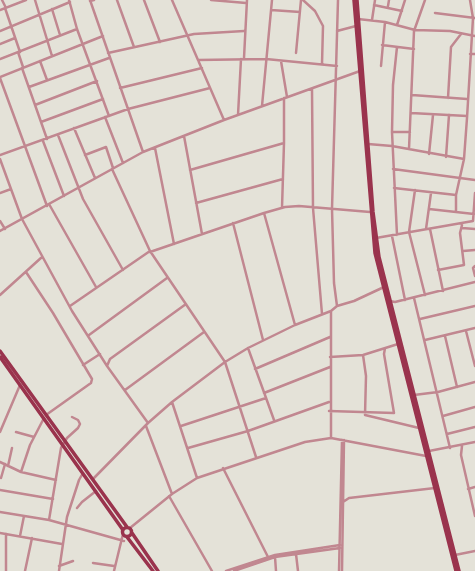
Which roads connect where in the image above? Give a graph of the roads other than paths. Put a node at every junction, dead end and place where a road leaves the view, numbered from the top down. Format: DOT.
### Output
graph roads {
  1 [pos="2,0"];
  2 [pos="26,0"];
  3 [pos="35,0"];
  4 [pos="94,0"];
  5 [pos="117,0"];
  6 [pos="144,0"];
  7 [pos="172,0"];
  8 [pos="211,0"];
  9 [pos="272,0"];
  10 [pos="302,0"];
  11 [pos="338,0"];
  12 [pos="354,0"];
  13 [pos="357,0"];
  14 [pos="375,0"];
  15 [pos="389,0"];
  16 [pos="405,0"];
  17 [pos="425,0"];
  18 [pos="470,0"];
  19 [pos="70,1"];
  20 [pos="90,1"];
  21 [pos="247,2"];
  22 [pos="374,5"];
  23 [pos="388,6"];
  24 [pos="6,8"];
  25 [pos="52,9"];
  26 [pos="0,10"];
  27 [pos="271,10"];
  28 [pos="402,11"];
  29 [pos="300,12"];
  30 [pos="435,13"];
  31 [pos="39,14"];
  32 [pos="474,18"];
  33 [pos="357,19"];
  34 [pos="372,20"];
  35 [pos="384,22"];
  36 [pos="397,25"];
  37 [pos="12,26"];
  38 [pos="356,26"];
  39 [pos="77,29"];
  40 [pos="415,30"];
  41 [pos="0,31"];
  42 [pos="244,31"];
  43 [pos="337,31"];
  44 [pos="461,34"];
  45 [pos="60,35"];
  46 [pos="473,35"];
  47 [pos="103,36"];
  48 [pos="188,36"];
  49 [pos="15,38"];
  50 [pos="46,41"];
  51 [pos="160,42"];
  52 [pos="0,44"];
  53 [pos="83,44"];
  54 [pos="382,45"];
  55 [pos="134,47"];
  56 [pos="397,47"];
  57 [pos="414,49"];
  58 [pos="19,52"];
  59 [pos="108,53"];
  60 [pos="296,53"];
  61 [pos="470,54"];
  62 [pos="475,54"];
  63 [pos="52,56"];
  64 [pos="110,58"];
  65 [pos="242,58"];
  66 [pos="0,59"];
  67 [pos="266,59"];
  68 [pos="198,60"];
  69 [pos="40,61"];
  70 [pos="281,61"];
  71 [pos="91,64"];
  72 [pos="322,64"];
  73 [pos="337,66"];
  74 [pos="381,66"];
  75 [pos="23,68"];
  76 [pos="202,68"];
  77 [pos="361,71"];
  78 [pos="0,77"];
  79 [pos="47,80"];
  80 [pos="337,80"];
  81 [pos="97,81"];
  82 [pos="29,87"];
  83 [pos="120,88"];
  84 [pos="210,88"];
  85 [pos="312,88"];
  86 [pos="412,95"];
  87 [pos="287,97"];
  88 [pos="284,98"];
  89 [pos="448,98"];
  90 [pos="103,99"];
  91 [pos="468,99"];
  92 [pos="35,105"];
  93 [pos="262,106"];
  94 [pos="128,109"];
  95 [pos="411,113"];
  96 [pos="433,114"];
  97 [pos="238,115"];
  98 [pos="109,116"];
  99 [pos="450,116"];
  100 [pos="467,116"];
  101 [pos="105,117"];
  102 [pos="224,120"];
  103 [pos="41,122"];
  104 [pos="74,128"];
  105 [pos="392,132"];
  106 [pos="410,132"];
  107 [pos="58,135"];
  108 [pos="184,136"];
  109 [pos="47,139"];
  110 [pos="43,140"];
  111 [pos="284,143"];
  112 [pos="368,144"];
  113 [pos="392,146"];
  114 [pos="25,147"];
  115 [pos="154,148"];
  116 [pos="409,149"];
  117 [pos="143,152"];
  118 [pos="429,154"];
  119 [pos="0,155"];
  120 [pos="85,155"];
  121 [pos="446,158"];
  122 [pos="0,159"];
  123 [pos="464,160"];
  124 [pos="123,163"];
  125 [pos="2,168"];
  126 [pos="112,169"];
  127 [pos="393,169"];
  128 [pos="190,170"];
  129 [pos="95,178"];
  130 [pos="460,178"];
  131 [pos="283,179"];
  132 [pos="475,180"];
  133 [pos="11,188"];
  134 [pos="79,188"];
  135 [pos="394,188"];
  136 [pos="415,190"];
  137 [pos="0,193"];
  138 [pos="430,193"];
  139 [pos="475,193"];
  140 [pos="456,195"];
  141 [pos="64,196"];
  142 [pos="196,203"];
  143 [pos="48,205"];
  144 [pos="282,208"];
  145 [pos="313,208"];
  146 [pos="332,209"];
  147 [pos="429,209"];
  148 [pos="456,212"];
  149 [pos="264,213"];
  150 [pos="474,214"];
  151 [pos="372,215"];
  152 [pos="22,219"];
  153 [pos="0,221"];
  154 [pos="233,223"];
  155 [pos="462,226"];
  156 [pos="5,229"];
  157 [pos="426,229"];
  158 [pos="430,229"];
  159 [pos="475,229"];
  160 [pos="0,231"];
  161 [pos="409,232"];
  162 [pos="202,234"];
  163 [pos="397,235"];
  164 [pos="392,236"];
  165 [pos="376,238"];
  166 [pos="174,244"];
  167 [pos="475,250"];
  168 [pos="463,251"];
  169 [pos="150,252"];
  170 [pos="42,257"];
  171 [pos="475,266"];
  172 [pos="123,270"];
  173 [pos="438,270"];
  174 [pos="26,272"];
  175 [pos="475,276"];
  176 [pos="167,278"];
  177 [pos="475,282"];
  178 [pos="96,287"];
  179 [pos="384,287"];
  180 [pos="443,291"];
  181 [pos="0,295"];
  182 [pos="425,295"];
  183 [pos="414,298"];
  184 [pos="405,300"];
  185 [pos="390,301"];
  186 [pos="395,302"];
  187 [pos="186,304"];
  188 [pos="70,306"];
  189 [pos="337,306"];
  190 [pos="475,306"];
  191 [pos="392,307"];
  192 [pos="331,311"];
  193 [pos="322,314"];
  194 [pos="420,319"];
  195 [pos="295,325"];
  196 [pos="475,328"];
  197 [pos="396,331"];
  198 [pos="466,331"];
  199 [pos="204,332"];
  200 [pos="89,335"];
  201 [pos="330,336"];
  202 [pos="445,336"];
  203 [pos="263,340"];
  204 [pos="425,340"];
  205 [pos="398,344"];
  206 [pos="248,348"];
  207 [pos="385,348"];
  208 [pos="0,351"];
  209 [pos="376,351"];
  210 [pos="100,354"];
  211 [pos="384,354"];
  212 [pos="363,355"];
  213 [pos="0,357"];
  214 [pos="102,357"];
  215 [pos="330,357"];
  216 [pos="110,359"];
  217 [pos="225,362"];
  218 [pos="83,365"];
  219 [pos="107,366"];
  220 [pos="475,366"];
  221 [pos="330,367"];
  222 [pos="255,368"];
  223 [pos="475,382"];
  224 [pos="20,385"];
  225 [pos="457,387"];
  226 [pos="124,390"];
  227 [pos="438,392"];
  228 [pos="264,393"];
  229 [pos="414,395"];
  230 [pos="266,398"];
  231 [pos="172,402"];
  232 [pos="329,402"];
  233 [pos="240,407"];
  234 [pos="475,407"];
  235 [pos="329,411"];
  236 [pos="364,414"];
  237 [pos="45,416"];
  238 [pos="443,416"];
  239 [pos="72,417"];
  240 [pos="274,420"];
  241 [pos="148,423"];
  242 [pos="146,426"];
  243 [pos="181,426"];
  244 [pos="475,427"];
  245 [pos="419,428"];
  246 [pos="248,431"];
  247 [pos="0,432"];
  248 [pos="16,432"];
  249 [pos="447,434"];
  250 [pos="34,437"];
  251 [pos="330,438"];
  252 [pos="343,440"];
  253 [pos="475,442"];
  254 [pos="64,443"];
  255 [pos="462,446"];
  256 [pos="455,447"];
  257 [pos="12,448"];
  258 [pos="188,448"];
  259 [pos="450,448"];
  260 [pos="428,451"];
  261 [pos="461,455"];
  262 [pos="426,456"];
  263 [pos="256,457"];
  264 [pos="0,462"];
  265 [pos="6,465"];
  266 [pos="223,468"];
  267 [pos="21,472"];
  268 [pos="84,473"];
  269 [pos="1,478"];
  270 [pos="196,478"];
  271 [pos="93,479"];
  272 [pos="56,480"];
  273 [pos="475,487"];
  274 [pos="435,488"];
  275 [pos="468,489"];
  276 [pos="0,490"];
  277 [pos="96,491"];
  278 [pos="343,493"];
  279 [pos="172,494"];
  280 [pos="168,496"];
  281 [pos="350,498"];
  282 [pos="53,499"];
  283 [pos="343,502"];
  284 [pos="77,508"];
  285 [pos="0,512"];
  286 [pos="24,516"];
  287 [pos="475,516"];
  288 [pos="49,520"];
  289 [pos="66,524"];
  290 [pos="130,529"];
  291 [pos="123,532"];
  292 [pos="0,533"];
  293 [pos="6,534"];
  294 [pos="20,536"];
  295 [pos="127,537"];
  296 [pos="32,538"];
  297 [pos="122,540"];
  298 [pos="62,544"];
  299 [pos="341,547"];
  300 [pos="475,551"];
  301 [pos="296,554"];
  302 [pos="455,555"];
  303 [pos="268,557"];
  304 [pos="275,557"];
  305 [pos="73,560"];
  306 [pos="93,563"];
  307 [pos="59,566"];
  308 [pos="114,566"];
  309 [pos="6,571"];
  310 [pos="25,571"];
  311 [pos="59,571"];
  312 [pos="114,571"];
  313 [pos="153,571"];
  314 [pos="158,571"];
  315 [pos="212,571"];
  316 [pos="226,571"];
  317 [pos="234,571"];
  318 [pos="276,571"];
  319 [pos="298,571"];
  320 [pos="340,571"];
  321 [pos="456,571"];
  322 [pos="459,571"];
  1 -- 24 [label="street"];
  2 -- 24 [label="street"];
  3 -- 31 [label="street"];
  4 -- 20 [label="street"];
  5 -- 55 [label="street"];
  6 -- 51 [label="street"];
  7 -- 48 [label="street"];
  8 -- 21 [label="street"];
  9 -- 27 [label="street"];
  10 -- 29 [label="street"];
  10 -- 72 [label="street"];
  11 -- 43 [label="street"];
  12 -- 33 [label="main road"];
  13 -- 33 [label="main road"];
  14 -- 22 [label="street"];
  15 -- 23 [label="street"];
  16 -- 28 [label="street"];
  17 -- 40 [label="street"];
  18 -- 32 [label="street"];
  19 -- 25 [label="street"];
  19 -- 39 [label="street"];
  20 -- 47 [label="street"];
  21 -- 42 [label="street"];
  22 -- 23 [label="street"];
  22 -- 34 [label="street"];
  23 -- 28 [label="street"];
  24 -- 26 [label="street"];
  24 -- 37 [label="street"];
  25 -- 31 [label="street"];
  25 -- 45 [label="street"];
  27 -- 29 [label="street"];
  27 -- 67 [label="street"];
  28 -- 36 [label="street"];
  29 -- 60 [label="street"];
  30 -- 32 [label="street"];
  31 -- 37 [label="street"];
  31 -- 50 [label="street"];
  32 -- 46 [label="street"];
  33 -- 34 [label="street"];
  33 -- 38 [label="main road"];
  33 -- 77 [label="main road"];
  34 -- 35 [label="street"];
  35 -- 36 [label="street"];
  35 -- 54 [label="street"];
  36 -- 40 [label="street"];
  37 -- 41 [label="street"];
  37 -- 49 [label="street"];
  38 -- 43 [label="street"];
  38 -- 77 [label="main road"];
  39 -- 45 [label="street"];
  39 -- 53 [label="street"];
  40 -- 44 [label="street"];
  40 -- 57 [label="street"];
  42 -- 48 [label="street"];
  42 -- 65 [label="street"];
  43 -- 73 [label="street"];
  44 -- 46 [label="street"];
  44 -- 89 [label="street"];
  45 -- 50 [label="street"];
  46 -- 61 [label="street"];
  47 -- 53 [label="street"];
  47 -- 59 [label="street"];
  48 -- 51 [label="street"];
  48 -- 68 [label="street"];
  49 -- 52 [label="street"];
  49 -- 58 [label="street"];
  50 -- 58 [label="street"];
  50 -- 63 [label="street"];
  51 -- 55 [label="street"];
  53 -- 63 [label="street"];
  53 -- 71 [label="street"];
  54 -- 56 [label="street"];
  54 -- 74 [label="street"];
  55 -- 59 [label="street"];
  56 -- 57 [label="street"];
  56 -- 105 [label="street"];
  57 -- 86 [label="street"];
  58 -- 66 [label="street"];
  58 -- 75 [label="street"];
  59 -- 64 [label="street"];
  61 -- 62 [label="street"];
  61 -- 91 [label="street"];
  63 -- 69 [label="street"];
  64 -- 71 [label="street"];
  64 -- 83 [label="street"];
  65 -- 67 [label="street"];
  65 -- 68 [label="street"];
  65 -- 97 [label="street"];
  67 -- 70 [label="street"];
  67 -- 93 [label="street"];
  68 -- 76 [label="street"];
  69 -- 75 [label="street"];
  69 -- 79 [label="street"];
  70 -- 72 [label="street"];
  70 -- 87 [label="street"];
  71 -- 79 [label="street"];
  71 -- 81 [label="street"];
  72 -- 73 [label="street"];
  73 -- 80 [label="street"];
  75 -- 78 [label="street"];
  75 -- 82 [label="street"];
  76 -- 83 [label="street"];
  76 -- 84 [label="street"];
  77 -- 80 [label="street"];
  77 -- 112 [label="main road"];
  77 -- 151 [label="main road"];
  78 -- 114 [label="street"];
  79 -- 82 [label="street"];
  80 -- 85 [label="street"];
  80 -- 146 [label="street"];
  81 -- 90 [label="street"];
  81 -- 92 [label="street"];
  82 -- 92 [label="street"];
  83 -- 94 [label="street"];
  84 -- 94 [label="street"];
  84 -- 102 [label="street"];
  85 -- 87 [label="street"];
  85 -- 145 [label="street"];
  86 -- 89 [label="street"];
  86 -- 95 [label="street"];
  87 -- 88 [label="street"];
  88 -- 93 [label="street"];
  88 -- 111 [label="street"];
  89 -- 91 [label="street"];
  90 -- 98 [label="street"];
  90 -- 103 [label="street"];
  91 -- 100 [label="street"];
  92 -- 103 [label="street"];
  93 -- 97 [label="street"];
  94 -- 98 [label="street"];
  94 -- 117 [label="street"];
  95 -- 96 [label="street"];
  95 -- 106 [label="street"];
  96 -- 99 [label="street"];
  96 -- 118 [label="street"];
  97 -- 102 [label="street"];
  98 -- 101 [label="street"];
  99 -- 100 [label="street"];
  99 -- 121 [label="street"];
  100 -- 123 [label="street"];
  101 -- 104 [label="street"];
  101 -- 124 [label="street"];
  102 -- 108 [label="street"];
  103 -- 109 [label="street"];
  104 -- 107 [label="street"];
  104 -- 120 [label="street"];
  105 -- 106 [label="street"];
  105 -- 113 [label="street"];
  106 -- 116 [label="street"];
  107 -- 109 [label="street"];
  107 -- 134 [label="street"];
  108 -- 115 [label="street"];
  108 -- 128 [label="street"];
  109 -- 110 [label="street"];
  110 -- 114 [label="street"];
  110 -- 141 [label="street"];
  111 -- 128 [label="street"];
  111 -- 131 [label="street"];
  112 -- 113 [label="street"];
  112 -- 151 [label="main road"];
  113 -- 116 [label="street"];
  113 -- 127 [label="street"];
  114 -- 119 [label="street"];
  114 -- 143 [label="street"];
  115 -- 117 [label="street"];
  115 -- 166 [label="street"];
  116 -- 118 [label="street"];
  117 -- 124 [label="street"];
  118 -- 121 [label="street"];
  120 -- 126 [label="street"];
  120 -- 129 [label="street"];
  121 -- 123 [label="street"];
  122 -- 125 [label="street"];
  123 -- 130 [label="street"];
  124 -- 126 [label="street"];
  125 -- 133 [label="street"];
  126 -- 129 [label="street"];
  126 -- 169 [label="street"];
  127 -- 130 [label="street"];
  127 -- 135 [label="street"];
  128 -- 142 [label="street"];
  129 -- 134 [label="street"];
  130 -- 132 [label="street"];
  130 -- 140 [label="street"];
  131 -- 142 [label="street"];
  131 -- 144 [label="street"];
  133 -- 137 [label="street"];
  133 -- 152 [label="street"];
  134 -- 141 [label="street"];
  134 -- 172 [label="street"];
  135 -- 136 [label="street"];
  135 -- 163 [label="street"];
  136 -- 138 [label="street"];
  136 -- 161 [label="street"];
  138 -- 140 [label="street"];
  138 -- 147 [label="street"];
  139 -- 150 [label="street"];
  140 -- 148 [label="street"];
  141 -- 143 [label="street"];
  142 -- 162 [label="street"];
  143 -- 152 [label="street"];
  143 -- 178 [label="street"];
  144 -- 145 [label="street"];
  144 -- 149 [label="street"];
  145 -- 146 [label="street"];
  145 -- 193 [label="street"];
  146 -- 151 [label="street"];
  146 -- 189 [label="street"];
  147 -- 148 [label="street"];
  147 -- 157 [label="street"];
  148 -- 150 [label="street"];
  149 -- 154 [label="street"];
  149 -- 195 [label="street"];
  150 -- 155 [label="street"];
  151 -- 165 [label="main road"];
  151 -- 179 [label="main road"];
  152 -- 156 [label="street"];
  152 -- 170 [label="street"];
  153 -- 156 [label="street"];
  154 -- 162 [label="street"];
  154 -- 203 [label="street"];
  155 -- 158 [label="street"];
  155 -- 159 [label="street"];
  155 -- 168 [label="street"];
  156 -- 160 [label="street"];
  157 -- 158 [label="street"];
  157 -- 161 [label="street"];
  158 -- 173 [label="street"];
  161 -- 163 [label="street"];
  161 -- 182 [label="street"];
  162 -- 166 [label="street"];
  163 -- 164 [label="street"];
  164 -- 165 [label="street"];
  164 -- 184 [label="street"];
  165 -- 185 [label="main road"];
  166 -- 169 [label="street"];
  167 -- 168 [label="street"];
  168 -- 173 [label="street"];
  169 -- 172 [label="street"];
  169 -- 176 [label="street"];
  170 -- 174 [label="street"];
  170 -- 188 [label="street"];
  171 -- 175 [label="street"];
  172 -- 178 [label="street"];
  173 -- 180 [label="street"];
  174 -- 181 [label="street"];
  174 -- 218 [label="street"];
  176 -- 187 [label="street"];
  176 -- 200 [label="street"];
  177 -- 180 [label="street"];
  178 -- 188 [label="street"];
  179 -- 189 [label="street"];
  179 -- 197 [label="main road"];
  180 -- 182 [label="street"];
  182 -- 183 [label="street"];
  183 -- 184 [label="street"];
  183 -- 194 [label="street"];
  184 -- 186 [label="street"];
  185 -- 186 [label="street"];
  185 -- 191 [label="main road"];
  186 -- 191 [label="street"];
  187 -- 199 [label="street"];
  187 -- 216 [label="street"];
  188 -- 200 [label="street"];
  189 -- 192 [label="street"];
  190 -- 194 [label="street"];
  191 -- 197 [label="main road"];
  192 -- 193 [label="street"];
  192 -- 201 [label="street"];
  193 -- 195 [label="street"];
  194 -- 204 [label="street"];
  195 -- 203 [label="street"];
  196 -- 198 [label="street"];
  197 -- 205 [label="main road"];
  197 -- 229 [label="main road"];
  198 -- 202 [label="street"];
  198 -- 220 [label="street"];
  199 -- 217 [label="street"];
  199 -- 226 [label="street"];
  200 -- 210 [label="street"];
  201 -- 215 [label="street"];
  201 -- 222 [label="street"];
  202 -- 204 [label="street"];
  202 -- 225 [label="street"];
  203 -- 206 [label="street"];
  204 -- 227 [label="street"];
  205 -- 207 [label="street"];
  205 -- 245 [label="main road"];
  206 -- 217 [label="street"];
  206 -- 222 [label="street"];
  207 -- 209 [label="street"];
  207 -- 211 [label="street"];
  208 -- 237 [label="main road"];
  209 -- 211 [label="street"];
  209 -- 212 [label="street"];
  210 -- 214 [label="street"];
  210 -- 218 [label="street"];
  211 -- 236 [label="street"];
  212 -- 215 [label="street"];
  212 -- 236 [label="street"];
  213 -- 224 [label="main road"];
  214 -- 216 [label="street"];
  214 -- 219 [label="street"];
  215 -- 221 [label="street"];
  216 -- 219 [label="street"];
  217 -- 231 [label="street"];
  217 -- 233 [label="street"];
  218 -- 237 [label="street"];
  219 -- 226 [label="street"];
  221 -- 228 [label="street"];
  221 -- 232 [label="street"];
  222 -- 228 [label="street"];
  223 -- 225 [label="street"];
  224 -- 237 [label="main road"];
  224 -- 247 [label="street"];
  225 -- 227 [label="street"];
  226 -- 241 [label="street"];
  227 -- 229 [label="street"];
  227 -- 238 [label="street"];
  228 -- 230 [label="street"];
  229 -- 260 [label="main road"];
  230 -- 233 [label="street"];
  230 -- 240 [label="street"];
  231 -- 241 [label="street"];
  231 -- 243 [label="street"];
  232 -- 235 [label="street"];
  232 -- 240 [label="street"];
  233 -- 243 [label="street"];
  233 -- 246 [label="street"];
  234 -- 238 [label="street"];
  235 -- 236 [label="street"];
  235 -- 251 [label="street"];
  236 -- 245 [label="street"];
  237 -- 250 [label="street"];
  237 -- 254 [label="main road"];
  238 -- 249 [label="street"];
  239 -- 254 [label="street"];
  240 -- 246 [label="street"];
  241 -- 242 [label="street"];
  242 -- 271 [label="street"];
  242 -- 279 [label="street"];
  243 -- 258 [label="street"];
  244 -- 249 [label="street"];
  245 -- 262 [label="main road"];
  246 -- 258 [label="street"];
  246 -- 263 [label="street"];
  248 -- 250 [label="street"];
  249 -- 259 [label="street"];
  250 -- 267 [label="street"];
  251 -- 252 [label="street"];
  251 -- 263 [label="street"];
  252 -- 262 [label="street"];
  252 -- 278 [label="street"];
  252 -- 299 [label="street"];
  253 -- 255 [label="street"];
  254 -- 268 [label="main road"];
  254 -- 271 [label="main road"];
  254 -- 272 [label="street"];
  255 -- 256 [label="street"];
  255 -- 261 [label="street"];
  256 -- 259 [label="street"];
  256 -- 261 [label="street"];
  257 -- 265 [label="street"];
  258 -- 270 [label="street"];
  259 -- 260 [label="street"];
  260 -- 302 [label="main road"];
  261 -- 275 [label="street"];
  262 -- 274 [label="main road"];
  263 -- 266 [label="street"];
  264 -- 265 [label="street"];
  265 -- 267 [label="street"];
  265 -- 269 [label="street"];
  266 -- 270 [label="street"];
  266 -- 303 [label="street"];
  267 -- 272 [label="street"];
  268 -- 277 [label="main road"];
  268 -- 289 [label="street"];
  270 -- 279 [label="street"];
  271 -- 290 [label="main road"];
  272 -- 282 [label="street"];
  273 -- 275 [label="street"];
  274 -- 281 [label="street"];
  274 -- 321 [label="main road"];
  275 -- 287 [label="street"];
  276 -- 282 [label="street"];
  277 -- 284 [label="street"];
  277 -- 291 [label="main road"];
  278 -- 281 [label="street"];
  278 -- 283 [label="street"];
  279 -- 280 [label="street"];
  280 -- 290 [label="street"];
  280 -- 315 [label="street"];
  281 -- 283 [label="street"];
  282 -- 288 [label="street"];
  283 -- 299 [label="street"];
  285 -- 286 [label="street"];
  286 -- 288 [label="street"];
  286 -- 294 [label="street"];
  288 -- 289 [label="street"];
  289 -- 297 [label="street"];
  289 -- 298 [label="street"];
  290 -- 291 [label="main road"];
  290 -- 295 [label="main road"];
  290 -- 314 [label="main road"];
  291 -- 295 [label="main road"];
  291 -- 297 [label="street"];
  292 -- 293 [label="street"];
  293 -- 294 [label="street"];
  293 -- 309 [label="street"];
  294 -- 296 [label="street"];
  295 -- 297 [label="street"];
  295 -- 313 [label="main road"];
  296 -- 298 [label="street"];
  296 -- 310 [label="street"];
  297 -- 308 [label="street"];
  298 -- 307 [label="street"];
  299 -- 301 [label="street"];
  299 -- 303 [label="street"];
  299 -- 320 [label="street"];
  300 -- 302 [label="street"];
  301 -- 304 [label="street"];
  301 -- 319 [label="street"];
  302 -- 322 [label="main road"];
  303 -- 316 [label="street"];
  304 -- 317 [label="street"];
  304 -- 318 [label="street"];
  305 -- 307 [label="street"];
  306 -- 308 [label="street"];
  307 -- 311 [label="street"];
  308 -- 312 [label="street"];
}
